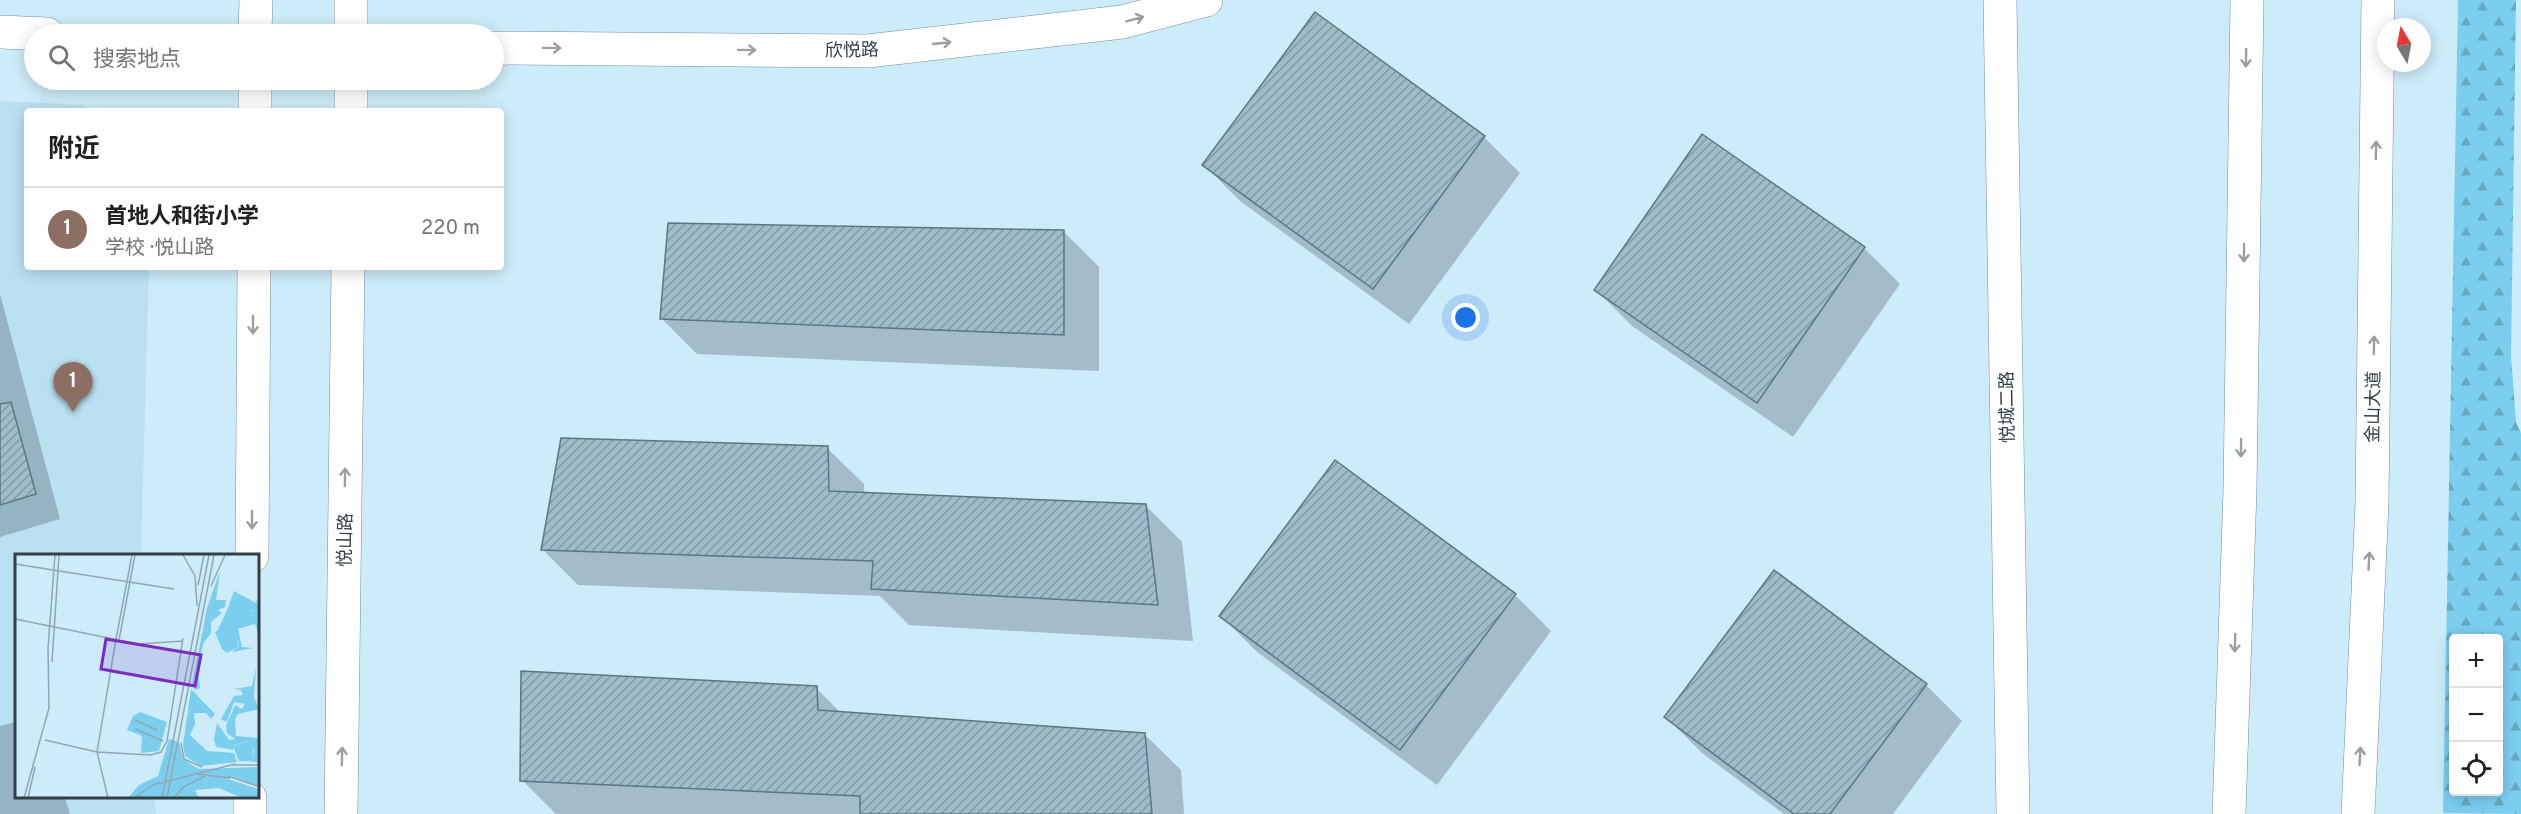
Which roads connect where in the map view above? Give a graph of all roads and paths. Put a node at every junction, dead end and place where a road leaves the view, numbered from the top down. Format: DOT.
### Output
graph roads {
  1 [pos="256,0"];
  2 [pos="351,0"];
  3 [pos="1206,0"];
  4 [pos="2000,0"];
  5 [pos="2247,0"];
  6 [pos="2378,0"];
  7 [pos="255,24"];
  8 [pos="351,24"];
  9 [pos="0,32"];
  10 [pos="24,33"];
  11 [pos="504,48"];
  12 [pos="255,90"];
  13 [pos="351,90"];
  14 [pos="255,108"];
  15 [pos="351,108"];
  16 [pos="254,270"];
  17 [pos="348,270"];
  18 [pos="252,554"];
  19 [pos="341,814"];
  20 [pos="2013,814"];
  21 [pos="2229,814"];
  22 [pos="2358,814"];
  1 -- 7 [label="main road"];
  2 -- 8 [label="main road"];
  11 -- 3 [label="main road, 欣悦路, one-way"];
  4 -- 20 [label="main road, 悦城二路"];
  5 -- 21 [label="main road, one-way"];
  22 -- 6 [label="main road, 金山大道, one-way"];
  9 -- 10 [label="main road"];
  12 -- 14 [label="main road"];
  13 -- 15 [label="main road"];
  16 -- 18 [label="main road, one-way"];
  19 -- 17 [label="main road, 悦山路, one-way"];
}
